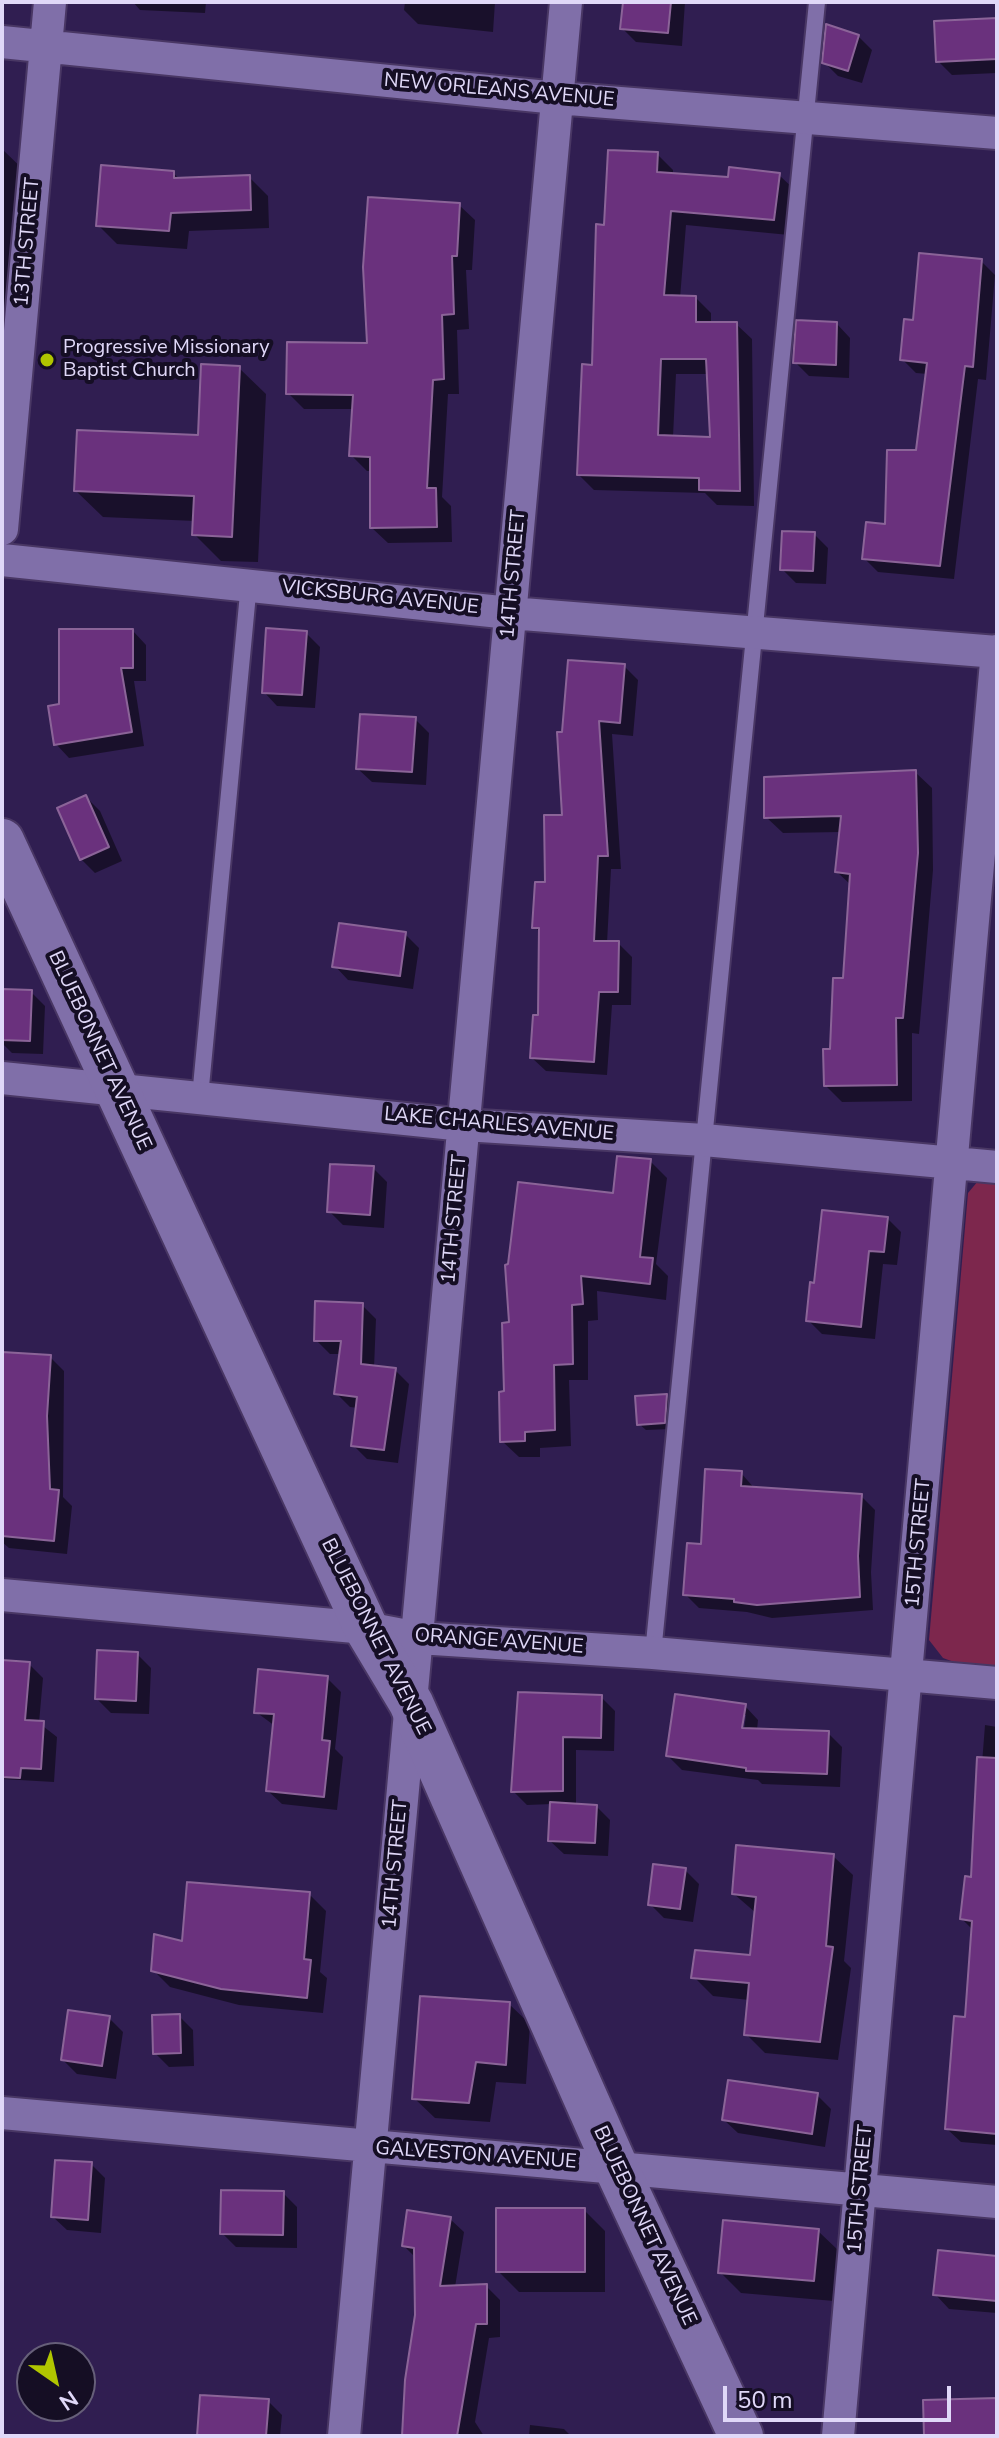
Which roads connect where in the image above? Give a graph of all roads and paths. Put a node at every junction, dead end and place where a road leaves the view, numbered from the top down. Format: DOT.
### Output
graph roads {
  1 [pos="50,2"];
  2 [pos="566,2"];
  3 [pos="817,2"];
  4 [pos="2,42"];
  5 [pos="46,45"];
  6 [pos="557,98"];
  7 [pos="806,116"];
  8 [pos="997,133"];
  9 [pos="2,529"];
  10 [pos="2,560"];
  11 [pos="249,583"];
  12 [pos="510,613"];
  13 [pos="755,631"];
  14 [pos="997,652"];
  15 [pos="2,841"];
  16 [pos="2,1078"];
  17 [pos="117,1089"];
  18 [pos="200,1097"];
  19 [pos="464,1125"];
  20 [pos="704,1140"];
  21 [pos="952,1163"];
  22 [pos="997,1167"];
  23 [pos="2,1595"];
  24 [pos="366,1628"];
  25 [pos="418,1638"];
  26 [pos="653,1653"];
  27 [pos="907,1676"];
  28 [pos="997,1683"];
  29 [pos="411,1703"];
  30 [pos="2,2113"];
  31 [pos="370,2148"];
  32 [pos="616,2167"];
  33 [pos="861,2190"];
  34 [pos="997,2202"];
  35 [pos="344,2436"];
  36 [pos="741,2436"];
  37 [pos="838,2436"];
  1 -- 5 [label="street, 13TH STREET"];
  2 -- 6 [label="street, 14TH STREET"];
  3 -- 7 [label="lane"];
  4 -- 5 [label="street, NEW ORLEANS AVENUE"];
  5 -- 6 [label="street, NEW ORLEANS AVENUE"];
  5 -- 9 [label="street, 13TH STREET"];
  6 -- 7 [label="street, NEW ORLEANS AVENUE"];
  6 -- 12 [label="street, 14TH STREET"];
  7 -- 8 [label="street, NEW ORLEANS AVENUE"];
  7 -- 13 [label="lane"];
  10 -- 11 [label="street, VICKSBURG AVENUE"];
  11 -- 12 [label="street, VICKSBURG AVENUE"];
  11 -- 18 [label="lane"];
  12 -- 13 [label="street, VICKSBURG AVENUE"];
  12 -- 19 [label="street, 14TH STREET"];
  13 -- 14 [label="street, VICKSBURG AVENUE"];
  13 -- 20 [label="lane"];
  14 -- 21 [label="street, 15TH STREET"];
  15 -- 17 [label="street, BLUEBONNET AVENUE"];
  16 -- 17 [label="street, LAKE CHARLES AVENUE"];
  17 -- 18 [label="street, LAKE CHARLES AVENUE"];
  17 -- 24 [label="street, BLUEBONNET AVENUE"];
  18 -- 19 [label="street, LAKE CHARLES AVENUE"];
  19 -- 20 [label="street, LAKE CHARLES AVENUE"];
  19 -- 25 [label="street, 14TH STREET"];
  20 -- 21 [label="street, LAKE CHARLES AVENUE"];
  20 -- 26 [label="lane"];
  21 -- 22 [label="street, LAKE CHARLES AVENUE"];
  21 -- 27 [label="street, 15TH STREET"];
  23 -- 24 [label="street, ORANGE AVENUE"];
  24 -- 25 [label="street, ORANGE AVENUE"];
  24 -- 29 [label="street, BLUEBONNET AVENUE"];
  25 -- 26 [label="street, ORANGE AVENUE"];
  25 -- 29 [label="street, 14TH STREET"];
  26 -- 27 [label="street, ORANGE AVENUE"];
  27 -- 28 [label="street, ORANGE AVENUE"];
  27 -- 33 [label="street, 15TH STREET"];
  29 -- 31 [label="street, 14TH STREET"];
  29 -- 32 [label="street, BLUEBONNET AVENUE"];
  30 -- 31 [label="street, GALVESTON AVENUE"];
  31 -- 32 [label="street, GALVESTON AVENUE"];
  31 -- 35 [label="street, 14TH STREET"];
  32 -- 33 [label="street, GALVESTON AVENUE"];
  32 -- 36 [label="street, BLUEBONNET AVENUE"];
  33 -- 34 [label="street, GALVESTON AVENUE"];
  33 -- 37 [label="street, 15TH STREET"];
}
